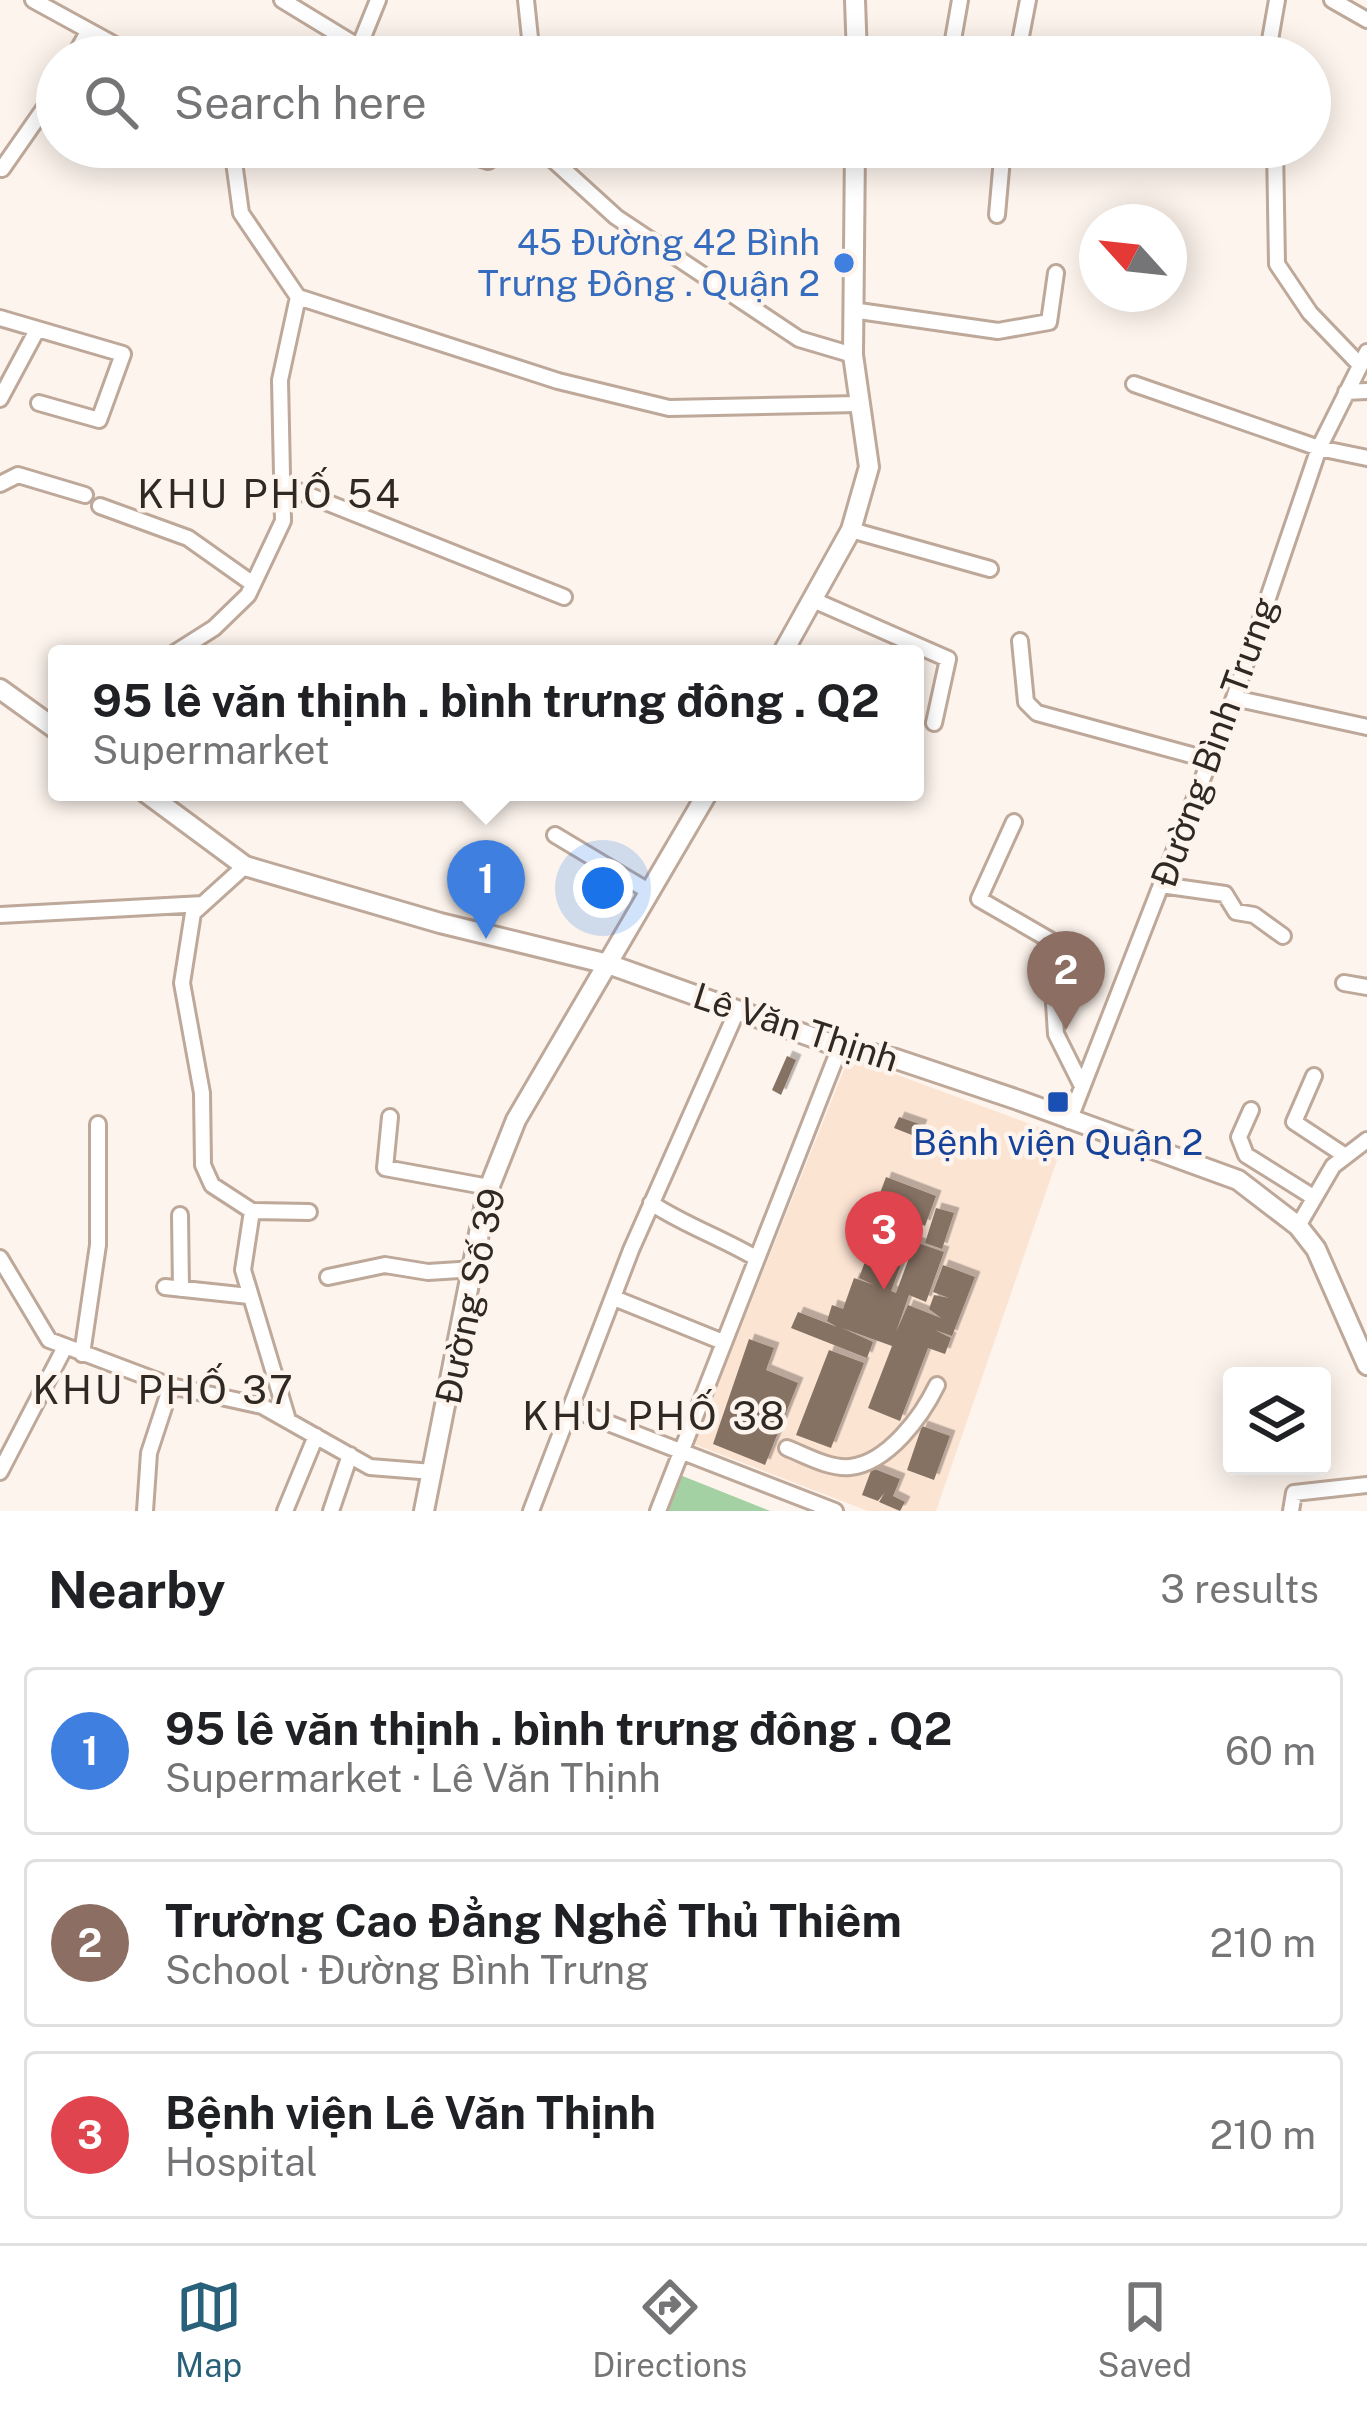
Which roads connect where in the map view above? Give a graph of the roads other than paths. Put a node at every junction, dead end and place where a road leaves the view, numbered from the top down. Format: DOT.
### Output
graph roads {
  1 [pos="33,0"];
  2 [pos="282,0"];
  3 [pos="377,0"];
  4 [pos="526,0"];
  5 [pos="855,0"];
  6 [pos="960,0"];
  7 [pos="1028,0"];
  8 [pos="1277,0"];
  9 [pos="1332,0"];
  10 [pos="1367,20"];
  11 [pos="88,32"];
  12 [pos="86,36"];
  13 [pos="96,36"];
  14 [pos="333,36"];
  15 [pos="362,36"];
  16 [pos="530,36"];
  17 [pos="856,36"];
  18 [pos="954,36"];
  19 [pos="1020,36"];
  20 [pos="1271,36"];
  21 [pos="36,120"];
  22 [pos="235,168"];
  23 [pos="562,168"];
  24 [pos="854,168"];
  25 [pos="1001,168"];
  26 [pos="1275,168"];
  27 [pos="2,169"];
  28 [pos="997,215"];
  29 [pos="1056,273"];
  30 [pos="298,297"];
  31 [pos="851,310"];
  32 [pos="0,318"];
  33 [pos="37,330"];
  34 [pos="853,355"];
  35 [pos="1363,358"];
  36 [pos="1134,384"];
  37 [pos="1367,391"];
  38 [pos="1346,392"];
  39 [pos="0,399"];
  40 [pos="39,403"];
  41 [pos="859,404"];
  42 [pos="1319,448"];
  43 [pos="1367,458"];
  44 [pos="0,484"];
  45 [pos="283,485"];
  46 [pos="86,495"];
  47 [pos="100,506"];
  48 [pos="851,530"];
  49 [pos="990,569"];
  50 [pos="253,584"];
  51 [pos="564,597"];
  52 [pos="812,599"];
  53 [pos="1020,641"];
  54 [pos="187,645"];
  55 [pos="787,645"];
  56 [pos="916,645"];
  57 [pos="924,648"];
  58 [pos="0,689"];
  59 [pos="1234,698"];
  60 [pos="934,723"];
  61 [pos="48,724"];
  62 [pos="1367,727"];
  63 [pos="1206,759"];
  64 [pos="157,801"];
  65 [pos="703,801"];
  66 [pos="1014,822"];
  67 [pos="555,835"];
  68 [pos="245,866"];
  69 [pos="1161,885"];
  70 [pos="650,892"];
  71 [pos="203,904"];
  72 [pos="0,915"];
  73 [pos="1283,936"];
  74 [pos="608,964"];
  75 [pos="1344,983"];
  76 [pos="1367,987"];
  77 [pos="737,1011"];
  78 [pos="841,1047"];
  79 [pos="1314,1076"];
  80 [pos="1082,1086"];
  81 [pos="1251,1110"];
  82 [pos="390,1117"];
  83 [pos="1069,1121"];
  84 [pos="98,1124"];
  85 [pos="1367,1140"];
  86 [pos="1344,1155"];
  87 [pos="489,1187"];
  88 [pos="1313,1197"];
  89 [pos="651,1203"];
  90 [pos="252,1211"];
  91 [pos="309,1212"];
  92 [pos="180,1215"];
  93 [pos="1298,1226"];
  94 [pos="0,1258"];
  95 [pos="754,1258"];
  96 [pos="475,1269"];
  97 [pos="328,1277"];
  98 [pos="249,1296"];
  99 [pos="614,1298"];
  100 [pos="723,1342"];
  101 [pos="65,1347"];
  102 [pos="82,1354"];
  103 [pos="1367,1365"];
  104 [pos="937,1385"];
  105 [pos="171,1386"];
  106 [pos="572,1408"];
  107 [pos="288,1420"];
  108 [pos="316,1436"];
  109 [pos="787,1448"];
  110 [pos="685,1451"];
  111 [pos="350,1456"];
  112 [pos="0,1472"];
  113 [pos="433,1472"];
  114 [pos="1367,1486"];
  115 [pos="800,1505"];
  116 [pos="145,1511"];
  117 [pos="285,1511"];
  118 [pos="331,1511"];
  119 [pos="424,1511"];
  120 [pos="531,1511"];
  121 [pos="658,1511"];
  122 [pos="835,1511"];
  123 [pos="1292,1511"];
  1 -- 11 [label="street"];
  2 -- 14 [label="street"];
  3 -- 15 [label="street"];
  4 -- 16 [label="street"];
  5 -- 17 [label="street"];
  6 -- 18 [label="street"];
  7 -- 19 [label="street"];
  8 -- 20 [label="street"];
  9 -- 10 [label="street"];
  11 -- 12 [label="street"];
  11 -- 13 [label="street"];
  21 -- 27 [label="street"];
  22 -- 30 [label="street"];
  23 -- 34 [label="street"];
  24 -- 31 [label="street"];
  25 -- 28 [label="street"];
  26 -- 35 [label="street"];
  29 -- 31 [label="street"];
  30 -- 41 [label="street"];
  30 -- 45 [label="street"];
  31 -- 34 [label="street"];
  32 -- 33 [label="street"];
  33 -- 39 [label="street"];
  33 -- 40 [label="street"];
  34 -- 41 [label="street"];
  35 -- 38 [label="street, Đường Bình Trưng"];
  36 -- 42 [label="street"];
  37 -- 38 [label="street"];
  38 -- 42 [label="street, Đường Bình Trưng"];
  41 -- 48 [label="street"];
  42 -- 43 [label="street"];
  42 -- 59 [label="street, Đường Bình Trưng"];
  44 -- 46 [label="street"];
  45 -- 50 [label="street"];
  45 -- 51 [label="street"];
  47 -- 50 [label="street"];
  48 -- 49 [label="street"];
  48 -- 52 [label="street"];
  50 -- 54 [label="street"];
  52 -- 55 [label="street"];
  52 -- 56 [label="street"];
  53 -- 63 [label="street"];
  57 -- 60 [label="street"];
  58 -- 61 [label="street"];
  59 -- 62 [label="street"];
  59 -- 63 [label="street, Đường Bình Trưng"];
  63 -- 69 [label="street, Đường Bình Trưng"];
  64 -- 68 [label="street, Lê Văn Thịnh"];
  65 -- 70 [label="street, Đường Số 39"];
  66 -- 80 [label="street"];
  67 -- 70 [label="street"];
  68 -- 71 [label="street"];
  68 -- 74 [label="street, Lê Văn Thịnh"];
  69 -- 73 [label="street"];
  69 -- 80 [label="street, Đường Bình Trưng"];
  70 -- 74 [label="street, Đường Số 39"];
  71 -- 72 [label="street"];
  71 -- 90 [label="street"];
  74 -- 77 [label="street, Lê Văn Thịnh"];
  74 -- 87 [label="street, Đường Số 39"];
  75 -- 76 [label="street"];
  77 -- 78 [label="street, Lê Văn Thịnh"];
  77 -- 89 [label="street"];
  78 -- 83 [label="street, Lê Văn Thịnh"];
  78 -- 95 [label="street"];
  79 -- 86 [label="street"];
  80 -- 83 [label="street, Đường Bình Trưng"];
  81 -- 88 [label="street"];
  82 -- 87 [label="street"];
  83 -- 93 [label="street, Lê Văn Thịnh"];
  84 -- 102 [label="street"];
  85 -- 86 [label="street"];
  86 -- 88 [label="street"];
  87 -- 96 [label="street, Đường Số 39"];
  88 -- 93 [label="street"];
  89 -- 95 [label="street"];
  89 -- 99 [label="street"];
  90 -- 91 [label="street"];
  90 -- 98 [label="street"];
  92 -- 98 [label="street"];
  93 -- 103 [label="street, Lê Văn Thịnh"];
  94 -- 101 [label="street"];
  95 -- 100 [label="street"];
  96 -- 97 [label="street"];
  96 -- 113 [label="street, Đường Số 39"];
  98 -- 107 [label="street"];
  99 -- 100 [label="street"];
  99 -- 106 [label="street"];
  100 -- 110 [label="street"];
  101 -- 102 [label="street"];
  101 -- 112 [label="street"];
  102 -- 105 [label="street"];
  104 -- 109 [label="street"];
  105 -- 107 [label="street"];
  105 -- 116 [label="street"];
  106 -- 110 [label="street"];
  106 -- 120 [label="street"];
  107 -- 108 [label="street"];
  108 -- 111 [label="street"];
  108 -- 117 [label="street"];
  110 -- 115 [label="street"];
  110 -- 121 [label="street"];
  111 -- 113 [label="street"];
  111 -- 118 [label="street"];
  113 -- 119 [label="street, Đường Số 39"];
  114 -- 123 [label="street"];
  115 -- 122 [label="street"];
}
